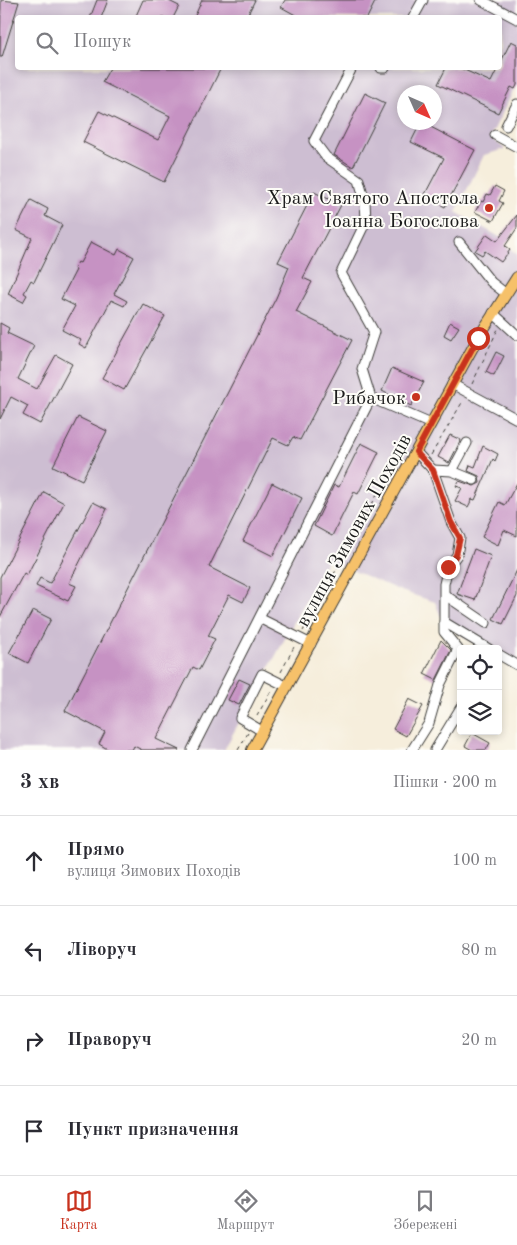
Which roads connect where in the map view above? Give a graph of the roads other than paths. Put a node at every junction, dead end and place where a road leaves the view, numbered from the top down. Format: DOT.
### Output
graph roads {
  1 [pos="423,0"];
  2 [pos="481,0"];
  3 [pos="415,15"];
  4 [pos="517,19"];
  5 [pos="351,70"];
  6 [pos="517,104"];
  7 [pos="506,126"];
  8 [pos="495,135"];
  9 [pos="517,147"];
  10 [pos="459,242"];
  11 [pos="517,277"];
  12 [pos="505,293"];
  13 [pos="493,313"];
  14 [pos="517,335"];
  15 [pos="452,384"];
  16 [pos="371,398"];
  17 [pos="517,418"];
  18 [pos="430,424"];
  19 [pos="467,443"];
  20 [pos="416,452"];
  21 [pos="433,470"];
  22 [pos="452,471"];
  23 [pos="474,480"];
  24 [pos="445,595"];
  25 [pos="261,618"];
  26 [pos="444,622"];
  27 [pos="486,622"];
  28 [pos="311,644"];
  29 [pos="482,645"];
  30 [pos="502,656"];
  31 [pos="517,665"];
  32 [pos="286,686"];
  33 [pos="457,714"];
  34 [pos="262,731"];
  35 [pos="192,750"];
  36 [pos="252,750"];
  37 [pos="412,750"];
  38 [pos="436,750"];
  1 -- 3 [label="street"];
  2 -- 4 [label="street"];
  5 -- 16 [label="street"];
  6 -- 7 [label="street"];
  8 -- 9 [label="street"];
  10 -- 12 [label="street"];
  11 -- 12 [label="main road, вулиця Зимових Походів"];
  12 -- 13 [label="main road, вулиця Зимових Походів"];
  13 -- 14 [label="street"];
  13 -- 15 [label="main road, вулиця Зимових Походів"];
  15 -- 17 [label="street"];
  15 -- 18 [label="main road, вулиця Зимових Походів"];
  16 -- 18 [label="street"];
  16 -- 25 [label="street"];
  18 -- 20 [label="main road, вулиця Зимових Походів"];
  19 -- 22 [label="street"];
  20 -- 21 [label="street"];
  20 -- 28 [label="main road, вулиця Зимових Походів"];
  21 -- 22 [label="street"];
  21 -- 24 [label="street"];
  22 -- 23 [label="street"];
  24 -- 26 [label="street"];
  24 -- 27 [label="street"];
  25 -- 28 [label="street"];
  25 -- 35 [label="street"];
  26 -- 29 [label="street"];
  26 -- 37 [label="street"];
  28 -- 32 [label="main road, вулиця Зимових Походів"];
  30 -- 31 [label="street"];
  32 -- 34 [label="main road, вулиця Зимових Походів"];
  32 -- 34 [label="street"];
  33 -- 38 [label="street"];
  34 -- 36 [label="main road, вулиця Зимових Походів"];
}
